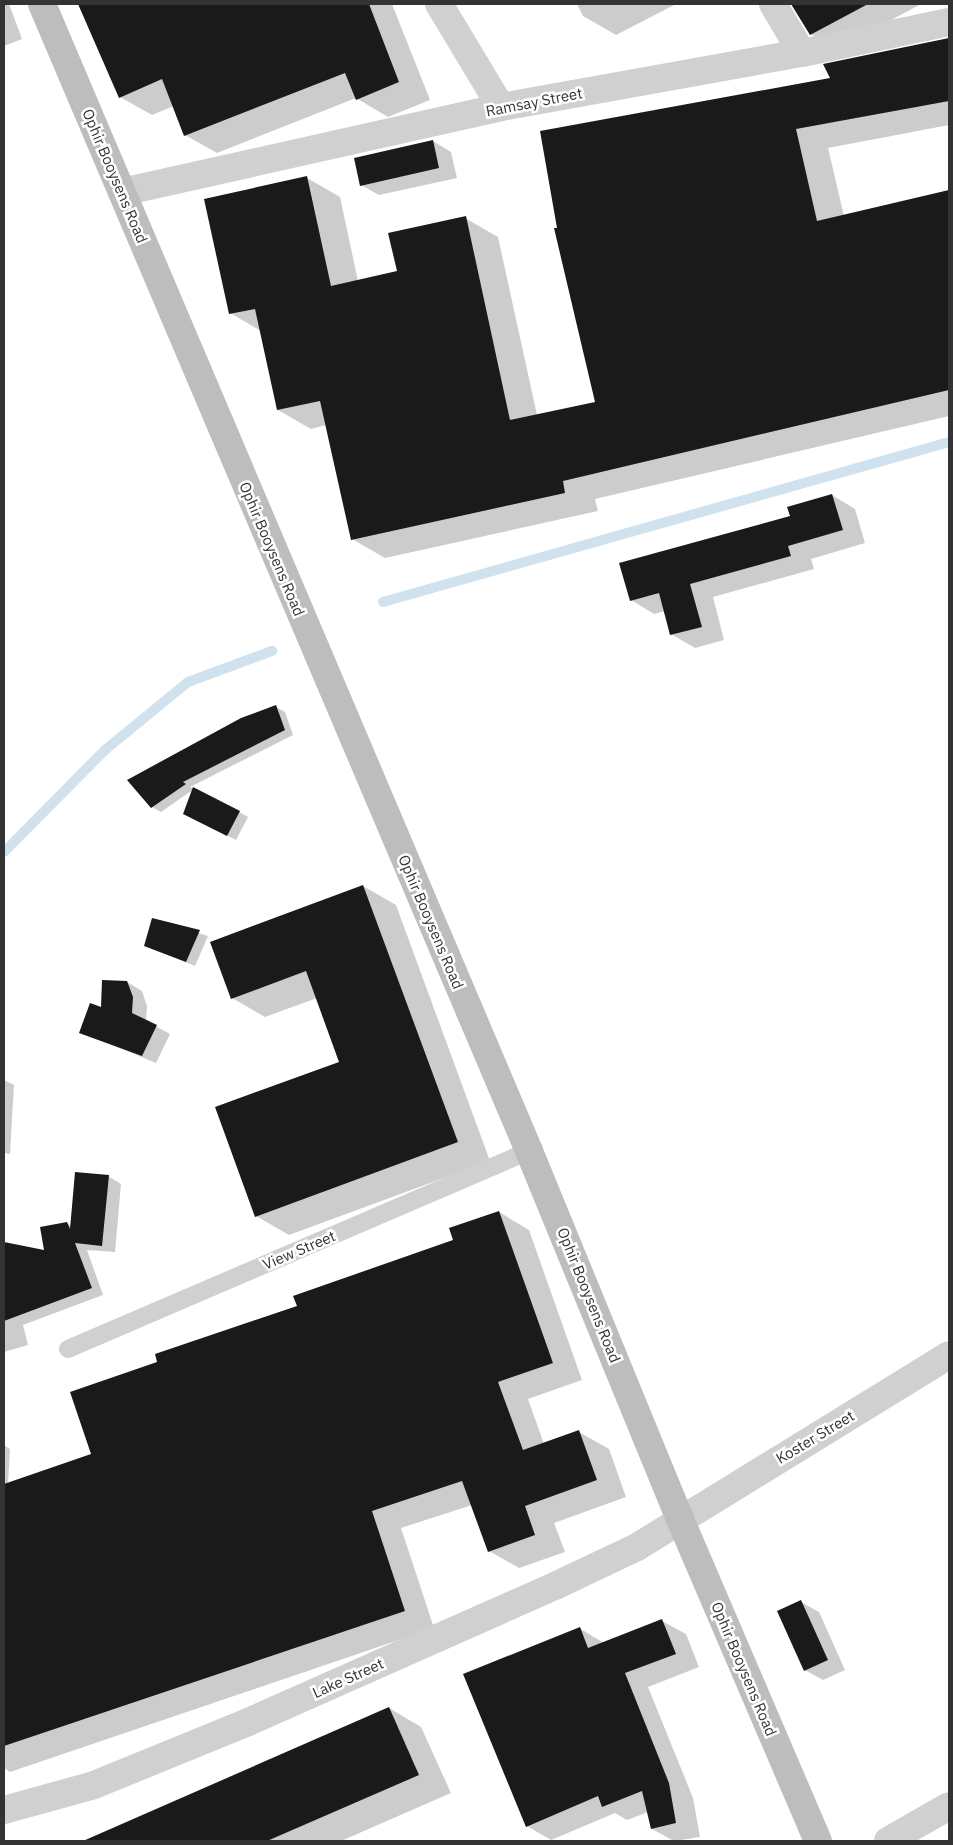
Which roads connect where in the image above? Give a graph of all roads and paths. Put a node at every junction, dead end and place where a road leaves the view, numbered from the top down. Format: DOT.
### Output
graph roads {
  1 [pos="42,4"];
  2 [pos="439,4"];
  3 [pos="773,4"];
  4 [pos="949,22"];
  5 [pos="802,53"];
  6 [pos="501,107"];
  7 [pos="122,192"];
  8 [pos="529,1151"];
  9 [pos="68,1349"];
  10 [pos="949,1355"];
  11 [pos="680,1519"];
  12 [pos="949,1806"];
  13 [pos="4,1810"];
  14 [pos="818,1841"];
  15 [pos="888,1841"];
  1 -- 7 [label="main road, Ophir Booysens Road"];
  2 -- 6 [label="street"];
  3 -- 5 [label="street"];
  4 -- 5 [label="street, Ramsay Street"];
  5 -- 6 [label="street, Ramsay Street"];
  6 -- 7 [label="street, Ramsay Street"];
  7 -- 8 [label="main road, Ophir Booysens Road"];
  8 -- 9 [label="lane, View Street"];
  8 -- 11 [label="main road, Ophir Booysens Road"];
  10 -- 11 [label="street, Koster Street"];
  11 -- 13 [label="street, Lake Street"];
  11 -- 14 [label="main road, Ophir Booysens Road"];
  12 -- 15 [label="street"];
}
